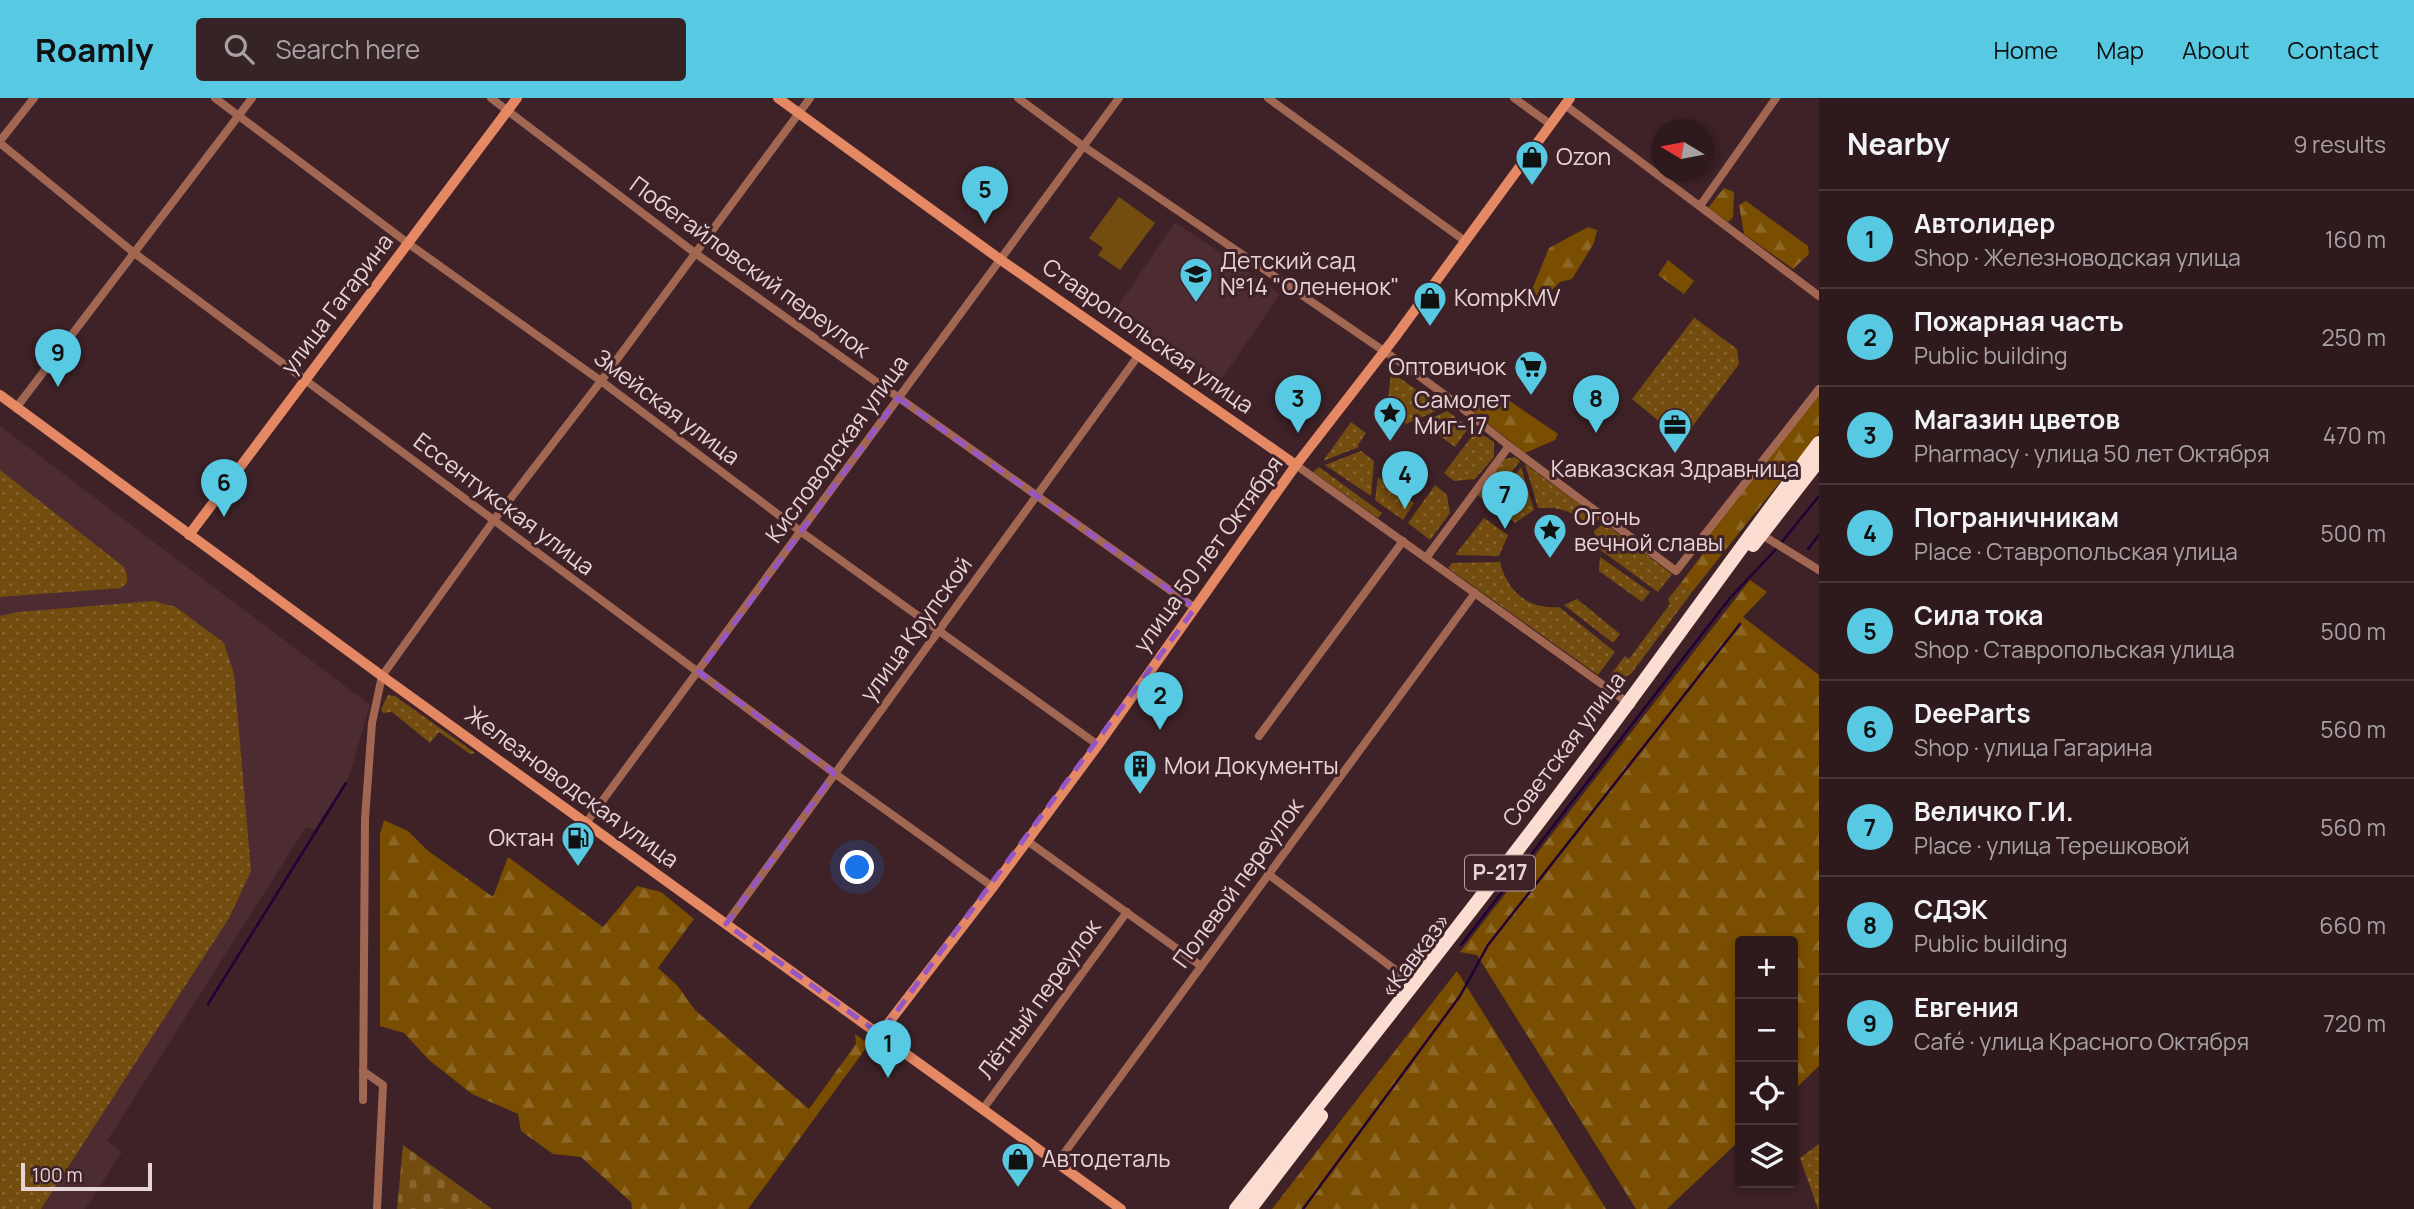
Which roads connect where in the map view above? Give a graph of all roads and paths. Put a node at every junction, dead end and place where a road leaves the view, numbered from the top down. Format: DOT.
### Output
graph roads {
  1 [pos="34,98"];
  2 [pos="215,98"];
  3 [pos="252,98"];
  4 [pos="491,98"];
  5 [pos="517,98"];
  6 [pos="778,98"];
  7 [pos="810,98"];
  8 [pos="1018,98"];
  9 [pos="1119,98"];
  10 [pos="1268,98"];
  11 [pos="1514,98"];
  12 [pos="1776,98"];
  13 [pos="1568,101"];
  14 [pos="508,110"];
  15 [pos="799,114"];
  16 [pos="238,116"];
  17 [pos="1550,124"];
  18 [pos="0,142"];
  19 [pos="1083,146"];
  20 [pos="1700,206"];
  21 [pos="1465,241"];
  22 [pos="409,244"];
  23 [pos="133,252"];
  24 [pos="695,253"];
  25 [pos="1001,260"];
  26 [pos="1819,296"];
  27 [pos="1383,352"];
  28 [pos="1138,356"];
  29 [pos="305,380"];
  30 [pos="601,381"];
  31 [pos="1819,389"];
  32 [pos="0,396"];
  33 [pos="898,398"];
  34 [pos="16,408"];
  35 [pos="1819,443"];
  36 [pos="1509,446"];
  37 [pos="1819,460"];
  38 [pos="1296,466"];
  39 [pos="1037,495"];
  40 [pos="494,520"];
  41 [pos="800,531"];
  42 [pos="1757,532"];
  43 [pos="189,535"];
  44 [pos="1403,541"];
  45 [pos="1426,558"];
  46 [pos="1819,570"];
  47 [pos="1475,593"];
  48 [pos="1195,608"];
  49 [pos="940,631"];
  50 [pos="699,672"];
  51 [pos="382,676"];
  52 [pos="1629,704"];
  53 [pos="1259,736"];
  54 [pos="1098,745"];
  55 [pos="834,773"];
  56 [pos="586,823"];
  57 [pos="1026,840"];
  58 [pos="1268,874"];
  59 [pos="993,887"];
  60 [pos="1127,912"];
  61 [pos="726,924"];
  62 [pos="1201,965"];
  63 [pos="1414,984"];
  64 [pos="880,1034"];
  65 [pos="363,1071"];
  66 [pos="363,1100"];
  67 [pos="983,1109"];
  68 [pos="1057,1163"];
  69 [pos="377,1209"];
  70 [pos="1121,1209"];
  71 [pos="1236,1209"];
  72 [pos="1250,1209"];
  1 -- 18 [label="street"];
  2 -- 16 [label="street, Змейская улица"];
  3 -- 16 [label="street"];
  4 -- 14 [label="street, Побегайловский переулок"];
  5 -- 14 [label="main road, улица Гагарина"];
  6 -- 15 [label="main road, Ставропольская улица"];
  7 -- 15 [label="street"];
  8 -- 19 [label="street"];
  9 -- 19 [label="street, Кисловодская улица"];
  10 -- 21 [label="street"];
  11 -- 17 [label="street"];
  12 -- 20 [label="street"];
  13 -- 17 [label="main road, улица 50 лет Октября"];
  13 -- 20 [label="street"];
  14 -- 22 [label="main road, улица Гагарина"];
  14 -- 24 [label="street, Побегайловский переулок"];
  15 -- 24 [label="street"];
  15 -- 25 [label="main road, Ставропольская улица"];
  16 -- 22 [label="street, Змейская улица"];
  16 -- 23 [label="street"];
  17 -- 21 [label="main road, улица 50 лет Октября"];
  18 -- 23 [label="street, Ессентукская улица"];
  19 -- 25 [label="street, Кисловодская улица"];
  19 -- 27 [label="street"];
  20 -- 26 [label="street"];
  21 -- 27 [label="main road, улица 50 лет Октября"];
  22 -- 29 [label="main road, улица Гагарина"];
  22 -- 30 [label="street, Змейская улица"];
  23 -- 29 [label="street, Ессентукская улица"];
  23 -- 34 [label="street"];
  24 -- 30 [label="street"];
  24 -- 33 [label="street, Побегайловский переулок"];
  25 -- 28 [label="main road, Ставропольская улица"];
  25 -- 33 [label="street, Кисловодская улица"];
  27 -- 36 [label="street"];
  27 -- 38 [label="main road, улица 50 лет Октября"];
  28 -- 38 [label="main road, Ставропольская улица"];
  28 -- 39 [label="street, улица Крупской"];
  29 -- 40 [label="street, Ессентукская улица"];
  29 -- 43 [label="main road, улица Гагарина"];
  30 -- 40 [label="street"];
  30 -- 41 [label="street, Змейская улица"];
  31 -- 36 [label="street"];
  32 -- 34 [label="main road, Железноводская улица"];
  33 -- 39 [label="street, Побегайловский переулок"];
  33 -- 41 [label="street, Кисловодская улица"];
  34 -- 43 [label="main road, Железноводская улица"];
  35 -- 42 [label="highway, Советская улица / Р-217"];
  36 -- 45 [label="street"];
  37 -- 42 [label="highway, Р-217"];
  38 -- 44 [label="street, Ставропольская улица"];
  38 -- 48 [label="main road, улица 50 лет Октября"];
  39 -- 48 [label="street, Побегайловский переулок"];
  39 -- 49 [label="street, улица Крупской"];
  40 -- 50 [label="street, Ессентукская улица"];
  40 -- 51 [label="street"];
  41 -- 49 [label="street, Змейская улица"];
  41 -- 50 [label="street, Кисловодская улица"];
  42 -- 46 [label="street"];
  42 -- 52 [label="highway, Советская улица / Р-217"];
  43 -- 51 [label="main road, Железноводская улица"];
  44 -- 45 [label="street, Ставропольская улица"];
  44 -- 53 [label="street"];
  45 -- 47 [label="street, Ставропольская улица"];
  47 -- 52 [label="street, Ставропольская улица"];
  47 -- 58 [label="street, Полевой переулок"];
  48 -- 54 [label="main road, улица 50 лет Октября"];
  49 -- 54 [label="street, Змейская улица"];
  49 -- 55 [label="street, улица Крупской"];
  50 -- 55 [label="street, Ессентукская улица"];
  50 -- 56 [label="street, Кисловодская улица"];
  51 -- 56 [label="main road, Железноводская улица"];
  51 -- 65 [label="street"];
  52 -- 63 [label="highway, Советская улица / Р-217"];
  52 -- 72 [label="highway, «Кавказ» / Р-217"];
  54 -- 57 [label="main road, улица 50 лет Октября"];
  55 -- 59 [label="street, Ессентукская улица"];
  55 -- 61 [label="street, улица Крупской"];
  56 -- 61 [label="main road, Железноводская улица"];
  57 -- 59 [label="main road, улица 50 лет Октября"];
  57 -- 60 [label="street"];
  58 -- 62 [label="street, Полевой переулок"];
  58 -- 63 [label="street"];
  59 -- 64 [label="main road, улица 50 лет Октября"];
  60 -- 62 [label="street"];
  60 -- 67 [label="street, Лётный переулок"];
  61 -- 64 [label="main road, Железноводская улица"];
  62 -- 68 [label="street, Полевой переулок"];
  63 -- 71 [label="highway, Советская улица / Р-217"];
  64 -- 67 [label="main road, Железноводская улица"];
  65 -- 66 [label="street"];
  65 -- 69 [label="street"];
  67 -- 68 [label="main road, Железноводская улица"];
  68 -- 70 [label="main road, Железноводская улица"];
}
